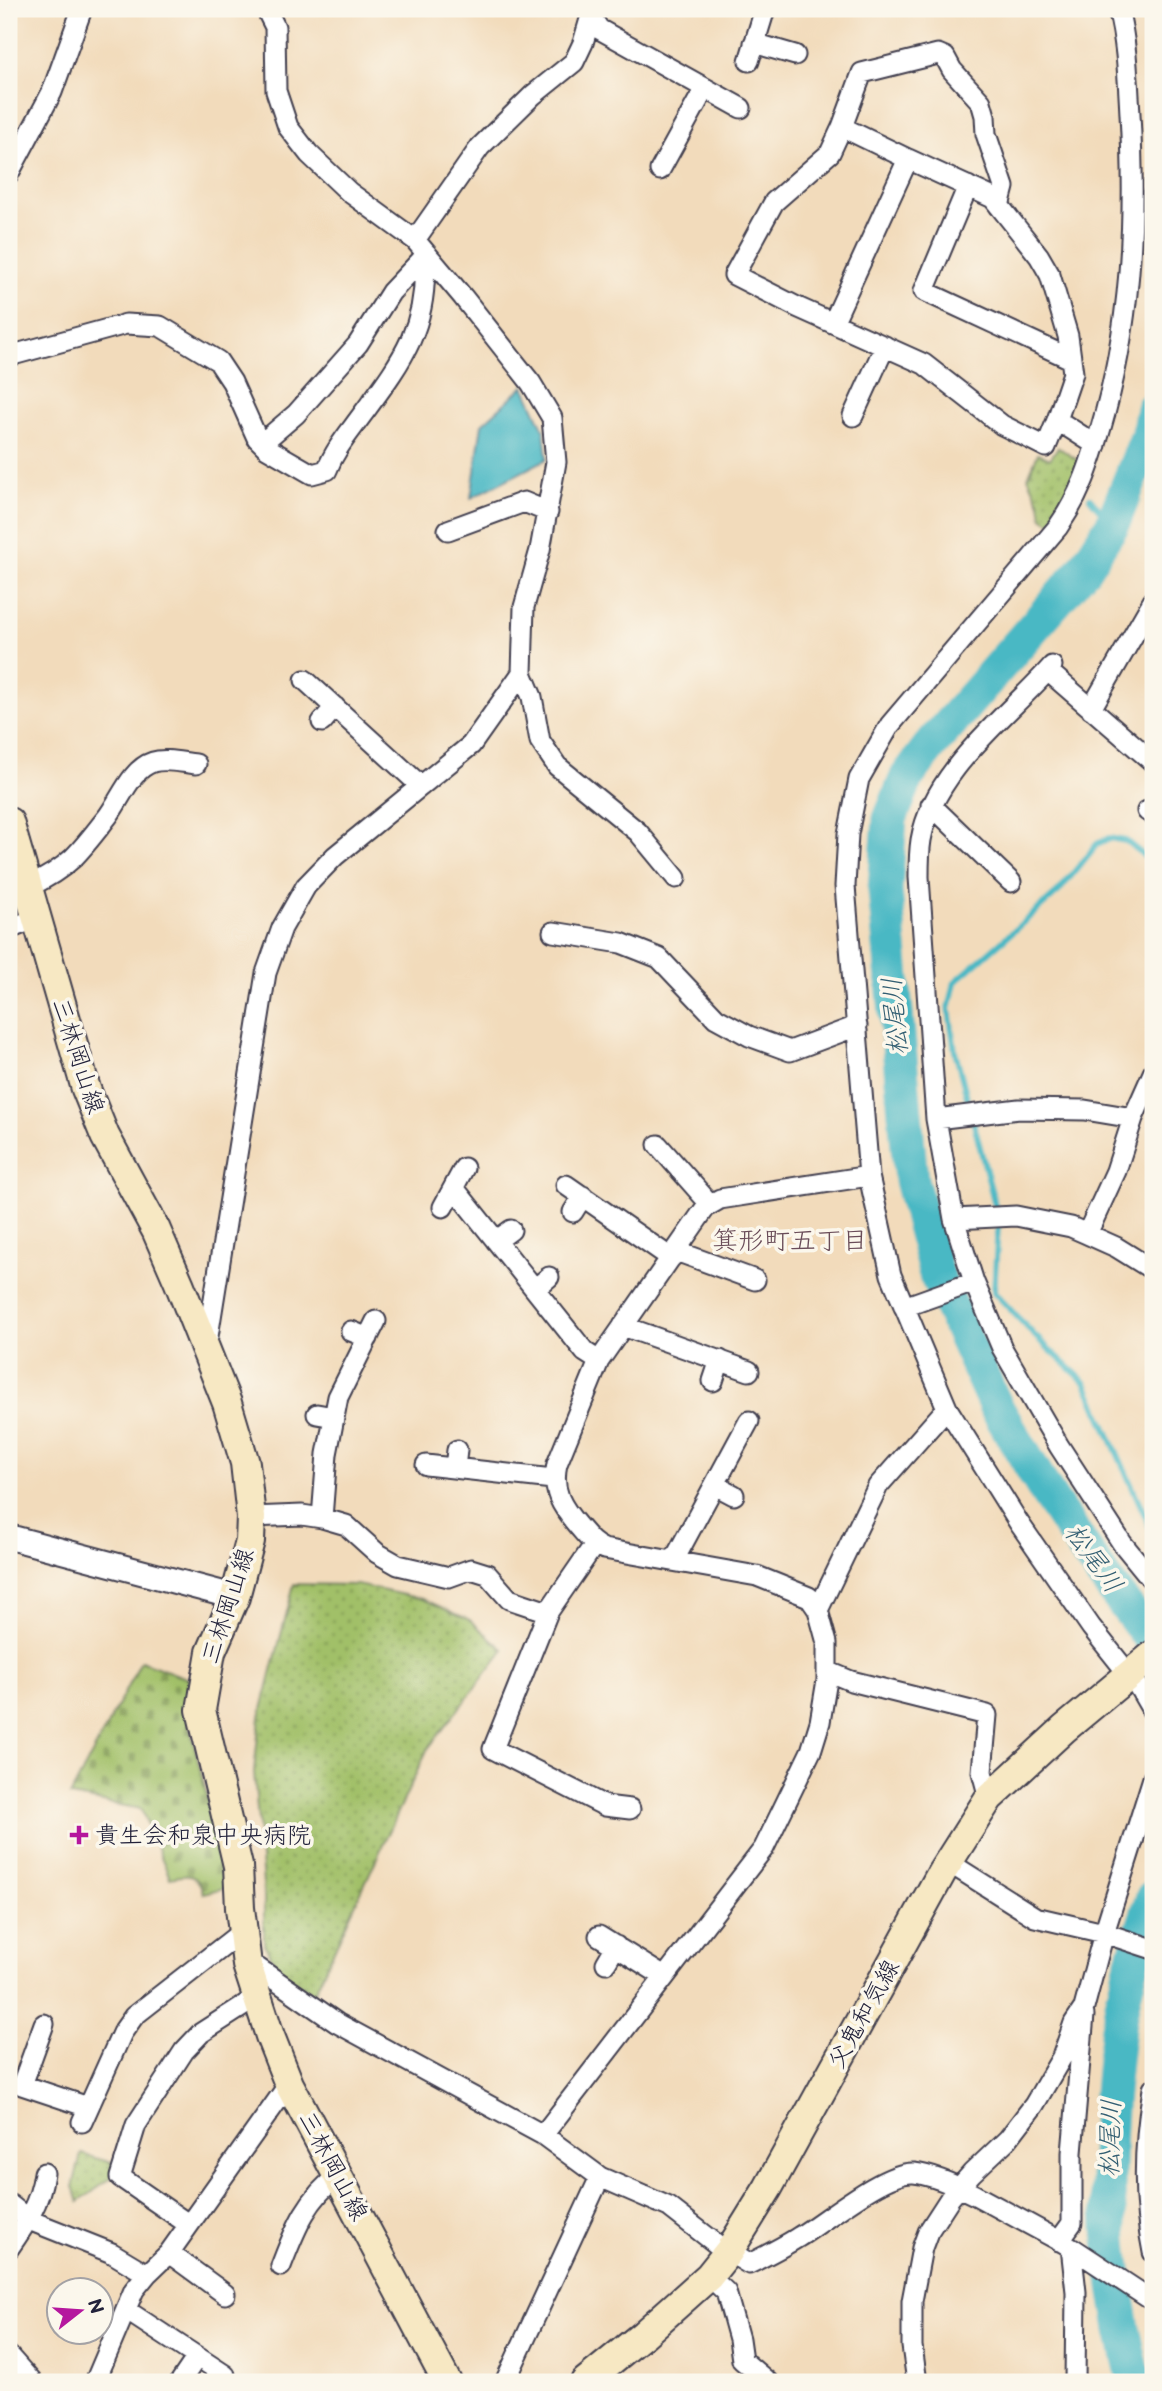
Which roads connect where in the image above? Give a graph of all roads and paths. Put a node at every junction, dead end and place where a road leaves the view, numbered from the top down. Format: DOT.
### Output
graph roads {
  1 [pos="82,9"];
  2 [pos="266,9"];
  3 [pos="765,9"];
  4 [pos="1118,9"];
  5 [pos="592,12"];
  6 [pos="795,55"];
  7 [pos="705,88"];
  8 [pos="741,108"];
  9 [pos="842,127"];
  10 [pos="908,159"];
  11 [pos="660,170"];
  12 [pos="9,173"];
  13 [pos="968,186"];
  14 [pos="999,206"];
  15 [pos="422,251"];
  16 [pos="833,323"];
  17 [pos="885,346"];
  18 [pos="9,356"];
  19 [pos="1071,359"];
  20 [pos="853,416"];
  21 [pos="1057,421"];
  22 [pos="262,443"];
  23 [pos="1096,445"];
  24 [pos="548,512"];
  25 [pos="448,530"];
  26 [pos="1153,601"];
  27 [pos="522,673"];
  28 [pos="305,680"];
  29 [pos="1091,709"];
  30 [pos="1153,762"];
  31 [pos="196,764"];
  32 [pos="421,786"];
  33 [pos="931,805"];
  34 [pos="9,822"];
  35 [pos="676,878"];
  36 [pos="1011,882"];
  37 [pos="27,887"];
  38 [pos="37,918"];
  39 [pos="9,929"];
  40 [pos="553,932"];
  41 [pos="857,1026"];
  42 [pos="1153,1073"];
  43 [pos="1133,1118"];
  44 [pos="936,1119"];
  45 [pos="658,1145"];
  46 [pos="464,1168"];
  47 [pos="869,1176"];
  48 [pos="566,1185"];
  49 [pos="454,1188"];
  50 [pos="710,1203"];
  51 [pos="443,1207"];
  52 [pos="954,1219"];
  53 [pos="1087,1234"];
  54 [pos="673,1254"];
  55 [pos="1153,1270"];
  56 [pos="755,1280"];
  57 [pos="971,1283"];
  58 [pos="907,1306"];
  59 [pos="623,1326"];
  60 [pos="365,1330"];
  61 [pos="206,1349"];
  62 [pos="720,1360"];
  63 [pos="599,1361"];
  64 [pos="749,1371"];
  65 [pos="713,1381"];
  66 [pos="947,1408"];
  67 [pos="749,1422"];
  68 [pos="426,1465"];
  69 [pos="553,1479"];
  70 [pos="715,1485"];
  71 [pos="734,1495"];
  72 [pos="251,1517"];
  73 [pos="322,1518"];
  74 [pos="9,1537"];
  75 [pos="594,1545"];
  76 [pos="674,1560"];
  77 [pos="1153,1581"];
  78 [pos="235,1597"];
  79 [pos="818,1610"];
  80 [pos="548,1612"];
  81 [pos="1139,1666"];
  82 [pos="827,1671"];
  83 [pos="1153,1712"];
  84 [pos="1153,1778"];
  85 [pos="989,1798"];
  86 [pos="630,1809"];
  87 [pos="948,1862"];
  88 [pos="243,1931"];
  89 [pos="1107,1934"];
  90 [pos="607,1948"];
  91 [pos="1153,1949"];
  92 [pos="247,1965"];
  93 [pos="663,1976"];
  94 [pos="257,1997"];
  95 [pos="1084,2008"];
  96 [pos="44,2024"];
  97 [pos="289,2084"];
  98 [pos="1153,2089"];
  99 [pos="543,2135"];
  100 [pos="44,2173"];
  101 [pos="339,2175"];
  102 [pos="600,2177"];
  103 [pos="961,2188"];
  104 [pos="9,2204"];
  105 [pos="29,2220"];
  106 [pos="188,2224"];
  107 [pos="1070,2247"];
  108 [pos="9,2248"];
  109 [pos="729,2251"];
  110 [pos="1153,2252"];
  111 [pos="169,2253"];
  112 [pos="281,2266"];
  113 [pos="146,2274"];
  114 [pos="709,2276"];
  115 [pos="225,2294"];
  116 [pos="1153,2301"];
  117 [pos="126,2310"];
  118 [pos="9,2356"];
  119 [pos="197,2357"];
  120 [pos="225,2375"];
  121 [pos="32,2382"];
  122 [pos="95,2382"];
  123 [pos="180,2382"];
  124 [pos="447,2382"];
  125 [pos="505,2382"];
  126 [pos="585,2382"];
  127 [pos="768,2382"];
  128 [pos="917,2382"];
  129 [pos="1074,2382"];
  1 -- 12 [label="street"];
  2 -- 15 [label="street"];
  3 -- 6 [label="street"];
  4 -- 23 [label="street"];
  5 -- 7 [label="street"];
  5 -- 15 [label="street"];
  7 -- 8 [label="street"];
  7 -- 11 [label="street"];
  9 -- 10 [label="street"];
  9 -- 14 [label="street"];
  9 -- 16 [label="street"];
  10 -- 13 [label="street"];
  10 -- 16 [label="street"];
  13 -- 14 [label="street"];
  13 -- 19 [label="street"];
  14 -- 19 [label="street"];
  15 -- 22 [label="street"];
  15 -- 22 [label="street"];
  15 -- 24 [label="street"];
  16 -- 17 [label="street"];
  17 -- 20 [label="street"];
  17 -- 21 [label="street"];
  18 -- 22 [label="street"];
  19 -- 21 [label="street"];
  21 -- 23 [label="street"];
  23 -- 41 [label="street"];
  24 -- 25 [label="street"];
  24 -- 27 [label="street"];
  26 -- 29 [label="street"];
  27 -- 32 [label="street"];
  27 -- 35 [label="street"];
  28 -- 32 [label="street"];
  29 -- 30 [label="street"];
  29 -- 33 [label="street"];
  31 -- 37 [label="street"];
  32 -- 61 [label="street"];
  33 -- 36 [label="street"];
  33 -- 44 [label="street"];
  34 -- 37 [label="main road, 三林岡山線"];
  37 -- 38 [label="main road, 三林岡山線"];
  38 -- 39 [label="street"];
  38 -- 61 [label="main road, 三林岡山線"];
  40 -- 41 [label="street"];
  41 -- 47 [label="street"];
  42 -- 43 [label="street"];
  43 -- 44 [label="street"];
  43 -- 53 [label="street"];
  44 -- 52 [label="street"];
  45 -- 50 [label="street"];
  46 -- 49 [label="street"];
  47 -- 50 [label="street"];
  47 -- 58 [label="street"];
  48 -- 54 [label="street"];
  49 -- 51 [label="street"];
  49 -- 63 [label="street"];
  50 -- 54 [label="street"];
  52 -- 53 [label="street"];
  52 -- 57 [label="street"];
  53 -- 55 [label="street"];
  54 -- 56 [label="street"];
  54 -- 59 [label="street"];
  57 -- 58 [label="street"];
  57 -- 77 [label="street"];
  58 -- 66 [label="street"];
  59 -- 62 [label="street"];
  59 -- 63 [label="street"];
  60 -- 73 [label="street"];
  61 -- 72 [label="main road, 三林岡山線"];
  62 -- 64 [label="street"];
  62 -- 65 [label="street"];
  63 -- 69 [label="street"];
  66 -- 79 [label="street"];
  66 -- 81 [label="street"];
  67 -- 70 [label="street"];
  68 -- 69 [label="street"];
  69 -- 75 [label="street"];
  70 -- 71 [label="street"];
  70 -- 76 [label="street"];
  72 -- 73 [label="street"];
  72 -- 78 [label="main road, 三林岡山線"];
  73 -- 80 [label="street"];
  74 -- 78 [label="street"];
  75 -- 76 [label="street"];
  75 -- 80 [label="street"];
  76 -- 79 [label="street"];
  78 -- 88 [label="main road, 三林岡山線"];
  79 -- 82 [label="street"];
  80 -- 86 [label="street"];
  81 -- 83 [label="street"];
  81 -- 85 [label="main road, 父鬼和気線"];
  82 -- 85 [label="street"];
  82 -- 93 [label="street"];
  84 -- 89 [label="street"];
  85 -- 87 [label="main road, 父鬼和気線"];
  87 -- 89 [label="street"];
  87 -- 109 [label="main road, 父鬼和気線"];
  88 -- 92 [label="main road, 三林岡山線"];
  88 -- 96 [label="street"];
  89 -- 91 [label="street"];
  89 -- 95 [label="street"];
  90 -- 93 [label="street"];
  92 -- 94 [label="main road, 三林岡山線"];
  92 -- 99 [label="street"];
  93 -- 99 [label="street"];
  94 -- 97 [label="main road, 三林岡山線"];
  94 -- 106 [label="street"];
  95 -- 103 [label="street"];
  95 -- 107 [label="street"];
  97 -- 101 [label="main road, 三林岡山線"];
  97 -- 106 [label="street"];
  98 -- 110 [label="street"];
  99 -- 102 [label="street"];
  100 -- 105 [label="street"];
  101 -- 112 [label="street"];
  101 -- 124 [label="main road, 三林岡山線"];
  102 -- 109 [label="street"];
  102 -- 125 [label="street"];
  103 -- 107 [label="street"];
  103 -- 109 [label="street"];
  103 -- 128 [label="street"];
  104 -- 105 [label="street"];
  105 -- 108 [label="street"];
  105 -- 113 [label="street"];
  106 -- 111 [label="street"];
  107 -- 116 [label="street"];
  107 -- 129 [label="street"];
  109 -- 114 [label="main road, 父鬼和気線"];
  111 -- 113 [label="street"];
  111 -- 115 [label="street"];
  113 -- 117 [label="street"];
  114 -- 126 [label="main road, 父鬼和気線"];
  114 -- 127 [label="street"];
  117 -- 119 [label="street"];
  117 -- 122 [label="street"];
  118 -- 121 [label="street"];
  119 -- 120 [label="street"];
  119 -- 123 [label="street"];
}
